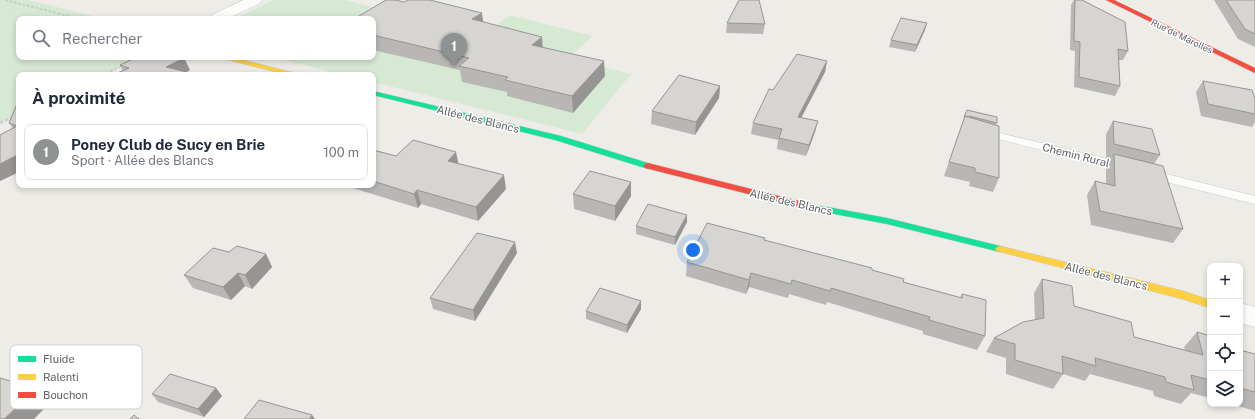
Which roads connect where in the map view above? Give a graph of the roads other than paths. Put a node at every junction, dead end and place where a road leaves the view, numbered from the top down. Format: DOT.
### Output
graph roads {
  1 [pos="255,0"];
  2 [pos="1108,0"];
  3 [pos="221,16"];
  4 [pos="235,60"];
  5 [pos="1255,71"];
  6 [pos="285,72"];
  7 [pos="376,94"];
  8 [pos="974,130"];
  9 [pos="1255,200"];
  10 [pos="1207,303"];
  11 [pos="1243,314"];
  12 [pos="1255,317"];
  1 -- 3 [label="street"];
  2 -- 5 [label="street, Rue de Marolles"];
  4 -- 6 [label="street"];
  7 -- 10 [label="street, Allée des Blancs"];
  8 -- 9 [label="lane, Chemin Rural"];
  11 -- 12 [label="street"];
}
